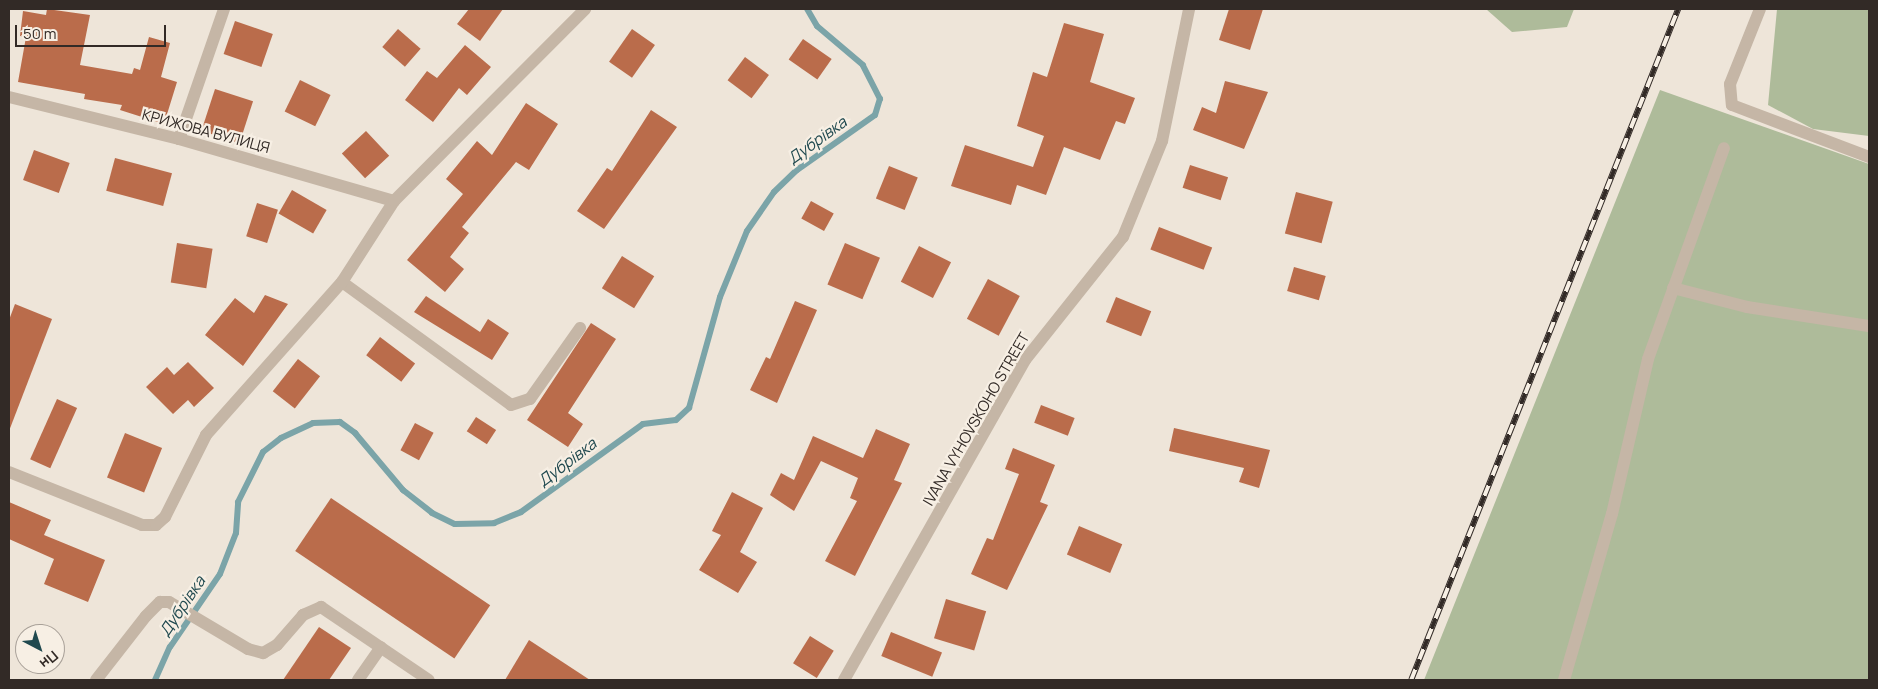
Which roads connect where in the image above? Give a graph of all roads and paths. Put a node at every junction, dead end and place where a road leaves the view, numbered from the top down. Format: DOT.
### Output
graph roads {
  1 [pos="224,9"];
  2 [pos="585,9"];
  3 [pos="1189,9"];
  4 [pos="1760,9"];
  5 [pos="9,97"];
  6 [pos="178,139"];
  7 [pos="1724,148"];
  8 [pos="1869,157"];
  9 [pos="394,201"];
  10 [pos="342,282"];
  11 [pos="1673,288"];
  12 [pos="1869,326"];
  13 [pos="580,328"];
  14 [pos="9,472"];
  15 [pos="381,647"];
  16 [pos="96,680"];
  17 [pos="358,680"];
  18 [pos="429,680"];
  19 [pos="844,680"];
  20 [pos="1564,680"];
  1 -- 6 [label="street"];
  2 -- 9 [label="street"];
  3 -- 19 [label="street, IVANA VYHOVSKOHO STREET"];
  4 -- 8 [label="street"];
  5 -- 6 [label="street, КРИЖОВА ВУЛИЦЯ"];
  6 -- 9 [label="street, КРИЖОВА ВУЛИЦЯ"];
  7 -- 11 [label="street"];
  9 -- 10 [label="street"];
  10 -- 13 [label="street"];
  10 -- 14 [label="street"];
  11 -- 12 [label="street"];
  11 -- 20 [label="street"];
  15 -- 16 [label="street"];
  15 -- 17 [label="street"];
  15 -- 18 [label="street"];
}
